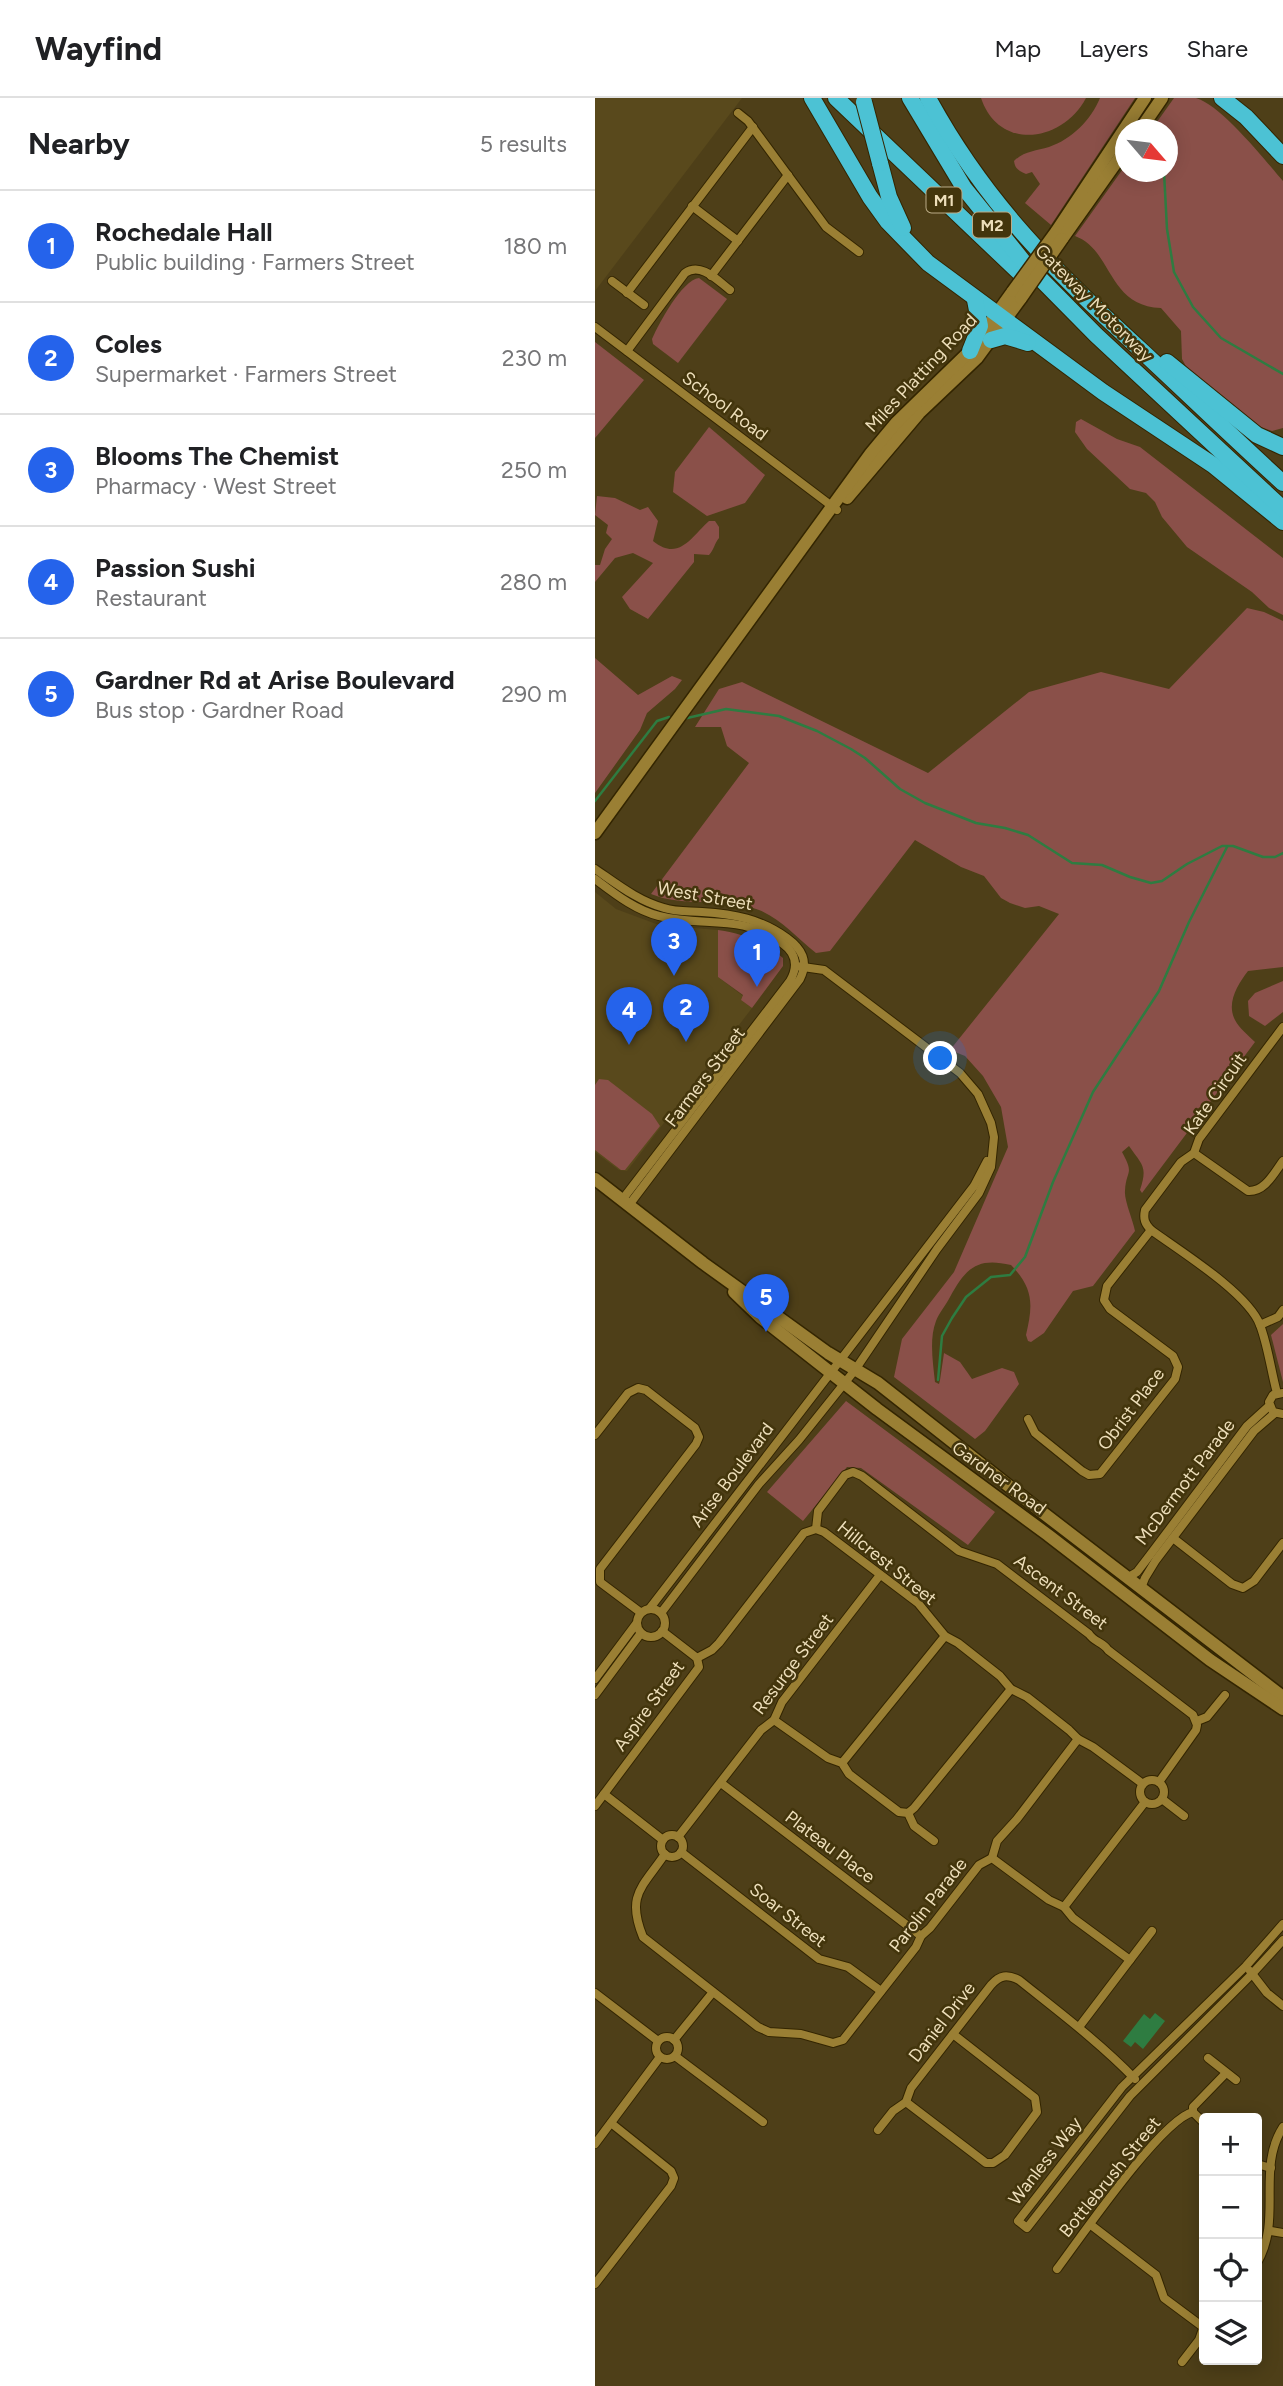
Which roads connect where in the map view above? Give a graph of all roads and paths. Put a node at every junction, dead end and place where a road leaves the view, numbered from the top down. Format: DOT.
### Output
graph roads {
  1 [pos="812,98"];
  2 [pos="836,98"];
  3 [pos="910,98"];
  4 [pos="928,98"];
  5 [pos="1145,98"];
  6 [pos="1222,98"];
  7 [pos="1238,98"];
  8 [pos="863,100"];
  9 [pos="1159,103"];
  10 [pos="738,113"];
  11 [pos="1148,119"];
  12 [pos="753,127"];
  13 [pos="1283,140"];
  14 [pos="1283,156"];
  15 [pos="1115,163"];
  16 [pos="788,175"];
  17 [pos="692,206"];
  18 [pos="1059,235"];
  19 [pos="738,241"];
  20 [pos="859,252"];
  21 [pos="915,252"];
  22 [pos="711,276"];
  23 [pos="611,281"];
  24 [pos="730,290"];
  25 [pos="627,293"];
  26 [pos="975,300"];
  27 [pos="644,305"];
  28 [pos="1001,318"];
  29 [pos="595,327"];
  30 [pos="1095,335"];
  31 [pos="992,340"];
  32 [pos="1041,347"];
  33 [pos="1137,347"];
  34 [pos="627,351"];
  35 [pos="970,351"];
  36 [pos="1283,447"];
  37 [pos="1283,483"];
  38 [pos="834,508"];
  39 [pos="1283,509"];
  40 [pos="1283,522"];
  41 [pos="595,833"];
  42 [pos="595,869"];
  43 [pos="595,879"];
  44 [pos="635,902"];
  45 [pos="800,966"];
  46 [pos="1283,1027"];
  47 [pos="1195,1153"];
  48 [pos="1283,1161"];
  49 [pos="595,1179"];
  50 [pos="625,1203"];
  51 [pos="1151,1230"];
  52 [pos="933,1246"];
  53 [pos="703,1263"];
  54 [pos="1283,1310"];
  55 [pos="1260,1325"];
  56 [pos="839,1360"];
  57 [pos="855,1370"];
  58 [pos="829,1372"];
  59 [pos="844,1384"];
  60 [pos="1280,1393"];
  61 [pos="1276,1411"];
  62 [pos="1028,1419"];
  63 [pos="595,1435"];
  64 [pos="1038,1509"];
  65 [pos="816,1529"];
  66 [pos="1048,1535"];
  67 [pos="1173,1538"];
  68 [pos="1283,1543"];
  69 [pos="880,1575"];
  70 [pos="1127,1578"];
  71 [pos="598,1584"];
  72 [pos="1142,1588"];
  73 [pos="650,1608"];
  74 [pos="640,1612"];
  75 [pos="661,1613"];
  76 [pos="636,1624"];
  77 [pos="662,1631"];
  78 [pos="641,1633"];
  79 [pos="945,1636"];
  80 [pos="697,1658"];
  81 [pos="595,1679"];
  82 [pos="1011,1689"];
  83 [pos="595,1695"];
  84 [pos="1225,1695"];
  85 [pos="1283,1697"];
  86 [pos="1283,1709"];
  87 [pos="774,1720"];
  88 [pos="1197,1721"];
  89 [pos="1078,1740"];
  90 [pos="842,1763"];
  91 [pos="1159,1782"];
  92 [pos="720,1783"];
  93 [pos="1143,1784"];
  94 [pos="604,1794"];
  95 [pos="1162,1798"];
  96 [pos="1145,1802"];
  97 [pos="595,1806"];
  98 [pos="908,1812"];
  99 [pos="1184,1816"];
  100 [pos="678,1837"];
  101 [pos="663,1840"];
  102 [pos="934,1841"];
  103 [pos="681,1852"];
  104 [pos="665,1854"];
  105 [pos="992,1858"];
  106 [pos="1064,1907"];
  107 [pos="1283,1924"];
  108 [pos="1152,1931"];
  109 [pos="921,1936"];
  110 [pos="1283,1940"];
  111 [pos="1130,1960"];
  112 [pos="1246,1966"];
  113 [pos="1252,1975"];
  114 [pos="881,1991"];
  115 [pos="713,1992"];
  116 [pos="595,1993"];
  117 [pos="1283,2006"];
  118 [pos="1079,2026"];
  119 [pos="953,2034"];
  120 [pos="674,2040"];
  121 [pos="658,2041"];
  122 [pos="675,2056"];
  123 [pos="660,2057"];
  124 [pos="1208,2058"];
  125 [pos="1226,2073"];
  126 [pos="1133,2076"];
  127 [pos="1236,2080"];
  128 [pos="1141,2085"];
  129 [pos="906,2102"];
  130 [pos="1193,2112"];
  131 [pos="1199,2118"];
  132 [pos="763,2122"];
  133 [pos="611,2123"];
  134 [pos="1283,2127"];
  135 [pos="877,2130"];
  136 [pos="595,2144"];
  137 [pos="1262,2165"];
  138 [pos="1272,2168"];
  139 [pos="1091,2225"];
  140 [pos="1271,2231"];
  141 [pos="1283,2233"];
  142 [pos="1262,2254"];
  143 [pos="1057,2269"];
  144 [pos="595,2284"];
  145 [pos="1199,2323"];
  146 [pos="1199,2340"];
  147 [pos="1182,2362"];
  1 -- 21 [label="highway"];
  2 -- 30 [label="highway, M1"];
  3 -- 30 [label="highway, Gateway Motorway / M2"];
  4 -- 33 [label="highway, Gateway Motorway / M1"];
  5 -- 18 [label="street, Miles Platting Road"];
  6 -- 14 [label="highway"];
  7 -- 13 [label="highway"];
  8 -- 21 [label="highway, bridge"];
  9 -- 11 [label="street"];
  10 -- 12 [label="street"];
  12 -- 16 [label="street"];
  12 -- 17 [label="street"];
  15 -- 18 [label="street, Miles Platting Road"];
  16 -- 19 [label="street"];
  16 -- 20 [label="street"];
  17 -- 19 [label="street"];
  17 -- 25 [label="street"];
  18 -- 28 [label="street, Miles Platting Road, bridge"];
  19 -- 22 [label="street"];
  21 -- 26 [label="highway"];
  22 -- 24 [label="street"];
  22 -- 34 [label="street"];
  23 -- 25 [label="street"];
  25 -- 27 [label="street"];
  26 -- 28 [label="highway"];
  26 -- 35 [label="highway"];
  28 -- 31 [label="street, Miles Platting Road"];
  28 -- 32 [label="highway"];
  28 -- 35 [label="street, Miles Platting Road"];
  29 -- 34 [label="street, School Road"];
  30 -- 39 [label="highway, Gateway Motorway / M1"];
  31 -- 32 [label="highway"];
  31 -- 38 [label="street, Miles Platting Road"];
  32 -- 40 [label="highway"];
  33 -- 36 [label="highway"];
  33 -- 37 [label="highway, Gateway Motorway / M1"];
  34 -- 38 [label="street, School Road"];
  35 -- 38 [label="street, Miles Platting Road"];
  38 -- 41 [label="street, Miles Platting Road"];
  42 -- 44 [label="street, West Street"];
  43 -- 44 [label="street, West Street"];
  44 -- 45 [label="street, West Street"];
  45 -- 50 [label="street, Farmers Street"];
  45 -- 52 [label="street"];
  46 -- 47 [label="street, Kate Circuit"];
  47 -- 48 [label="street"];
  47 -- 51 [label="street, Kate Circuit"];
  49 -- 50 [label="street, Gardner Road"];
  50 -- 53 [label="street, Gardner Road"];
  51 -- 55 [label="street"];
  51 -- 62 [label="street, Obrist Place"];
  52 -- 56 [label="street, Arise Boulevard"];
  52 -- 57 [label="street, Arise Boulevard"];
  53 -- 56 [label="street, Gardner Road"];
  53 -- 58 [label="street, Gardner Road"];
  54 -- 55 [label="street"];
  55 -- 60 [label="street"];
  56 -- 57 [label="street, Gardner Road"];
  56 -- 58 [label="street, Arise Boulevard"];
  57 -- 59 [label="street, Arise Boulevard"];
  57 -- 64 [label="street, Gardner Road"];
  58 -- 59 [label="street, Gardner Road"];
  58 -- 73 [label="street, Arise Boulevard"];
  59 -- 66 [label="street, Gardner Road"];
  59 -- 75 [label="street, Arise Boulevard"];
  60 -- 61 [label="street"];
  61 -- 67 [label="street, McDermott Parade"];
  61 -- 70 [label="street, McDermott Parade"];
  63 -- 71 [label="street"];
  64 -- 66 [label="street"];
  64 -- 70 [label="street, Gardner Road"];
  65 -- 69 [label="street, Hillcrest Street"];
  65 -- 80 [label="street, Hillcrest Street"];
  65 -- 88 [label="street, Ascent Street"];
  66 -- 86 [label="street, Gardner Road"];
  67 -- 68 [label="street"];
  67 -- 72 [label="street, McDermott Parade"];
  69 -- 79 [label="street, Hillcrest Street"];
  69 -- 87 [label="street, Resurge Street"];
  70 -- 72 [label="street, Gardner Road"];
  71 -- 74 [label="street"];
  72 -- 85 [label="street, Gardner Road"];
  73 -- 74 [label="street"];
  73 -- 75 [label="street"];
  74 -- 76 [label="street"];
  75 -- 77 [label="street"];
  76 -- 78 [label="street"];
  76 -- 81 [label="street"];
  77 -- 78 [label="street"];
  77 -- 80 [label="street, Aspire Street"];
  78 -- 83 [label="street"];
  79 -- 82 [label="street, Hillcrest Street"];
  79 -- 90 [label="street"];
  80 -- 94 [label="street, Aspire Street"];
  82 -- 89 [label="street, Hillcrest Street"];
  82 -- 98 [label="street"];
  84 -- 88 [label="street"];
  87 -- 90 [label="street"];
  87 -- 92 [label="street, Resurge Street"];
  88 -- 91 [label="street"];
  89 -- 93 [label="street, Hillcrest Street"];
  89 -- 105 [label="street"];
  90 -- 98 [label="street"];
  91 -- 93 [label="street"];
  91 -- 95 [label="street"];
  92 -- 100 [label="street, Resurge Street"];
  92 -- 109 [label="street, Plateau Place"];
  93 -- 96 [label="street"];
  94 -- 97 [label="street, Aspire Street"];
  94 -- 101 [label="street"];
  95 -- 96 [label="street"];
  95 -- 99 [label="street"];
  96 -- 106 [label="street"];
  98 -- 102 [label="street"];
  100 -- 101 [label="street"];
  100 -- 103 [label="street"];
  101 -- 104 [label="street"];
  103 -- 104 [label="street"];
  103 -- 114 [label="street, Soar Street"];
  104 -- 115 [label="street"];
  105 -- 106 [label="street, Parolin Parade"];
  105 -- 109 [label="street, Parolin Parade"];
  106 -- 111 [label="street, Parolin Parade"];
  107 -- 112 [label="street, Wanless Way"];
  108 -- 111 [label="street"];
  109 -- 114 [label="street, Parolin Parade"];
  110 -- 113 [label="street, Wanless Way"];
  111 -- 118 [label="street"];
  112 -- 113 [label="street"];
  112 -- 126 [label="street, Wanless Way"];
  113 -- 117 [label="street"];
  113 -- 128 [label="street, Wanless Way"];
  114 -- 115 [label="street, Parolin Parade"];
  115 -- 120 [label="street"];
  116 -- 121 [label="street"];
  118 -- 119 [label="street, Daniel Drive"];
  118 -- 126 [label="street, Daniel Drive"];
  119 -- 129 [label="street, Daniel Drive"];
  119 -- 129 [label="street"];
  120 -- 121 [label="street"];
  120 -- 122 [label="street"];
  121 -- 123 [label="street"];
  122 -- 123 [label="street"];
  122 -- 132 [label="street"];
  123 -- 133 [label="street"];
  124 -- 125 [label="street"];
  125 -- 127 [label="street"];
  125 -- 130 [label="street, Bottlebrush Street"];
  126 -- 128 [label="street, Daniel Drive"];
  126 -- 128 [label="street, Wanless Way"];
  129 -- 135 [label="street, Daniel Drive"];
  130 -- 131 [label="street"];
  130 -- 139 [label="street, Bottlebrush Street"];
  133 -- 136 [label="street"];
  133 -- 144 [label="street"];
  134 -- 138 [label="street"];
  137 -- 138 [label="street"];
  138 -- 140 [label="street"];
  139 -- 143 [label="street, Bottlebrush Street"];
  139 -- 145 [label="street"];
  140 -- 141 [label="street"];
  140 -- 142 [label="street"];
  146 -- 147 [label="street"];
}
